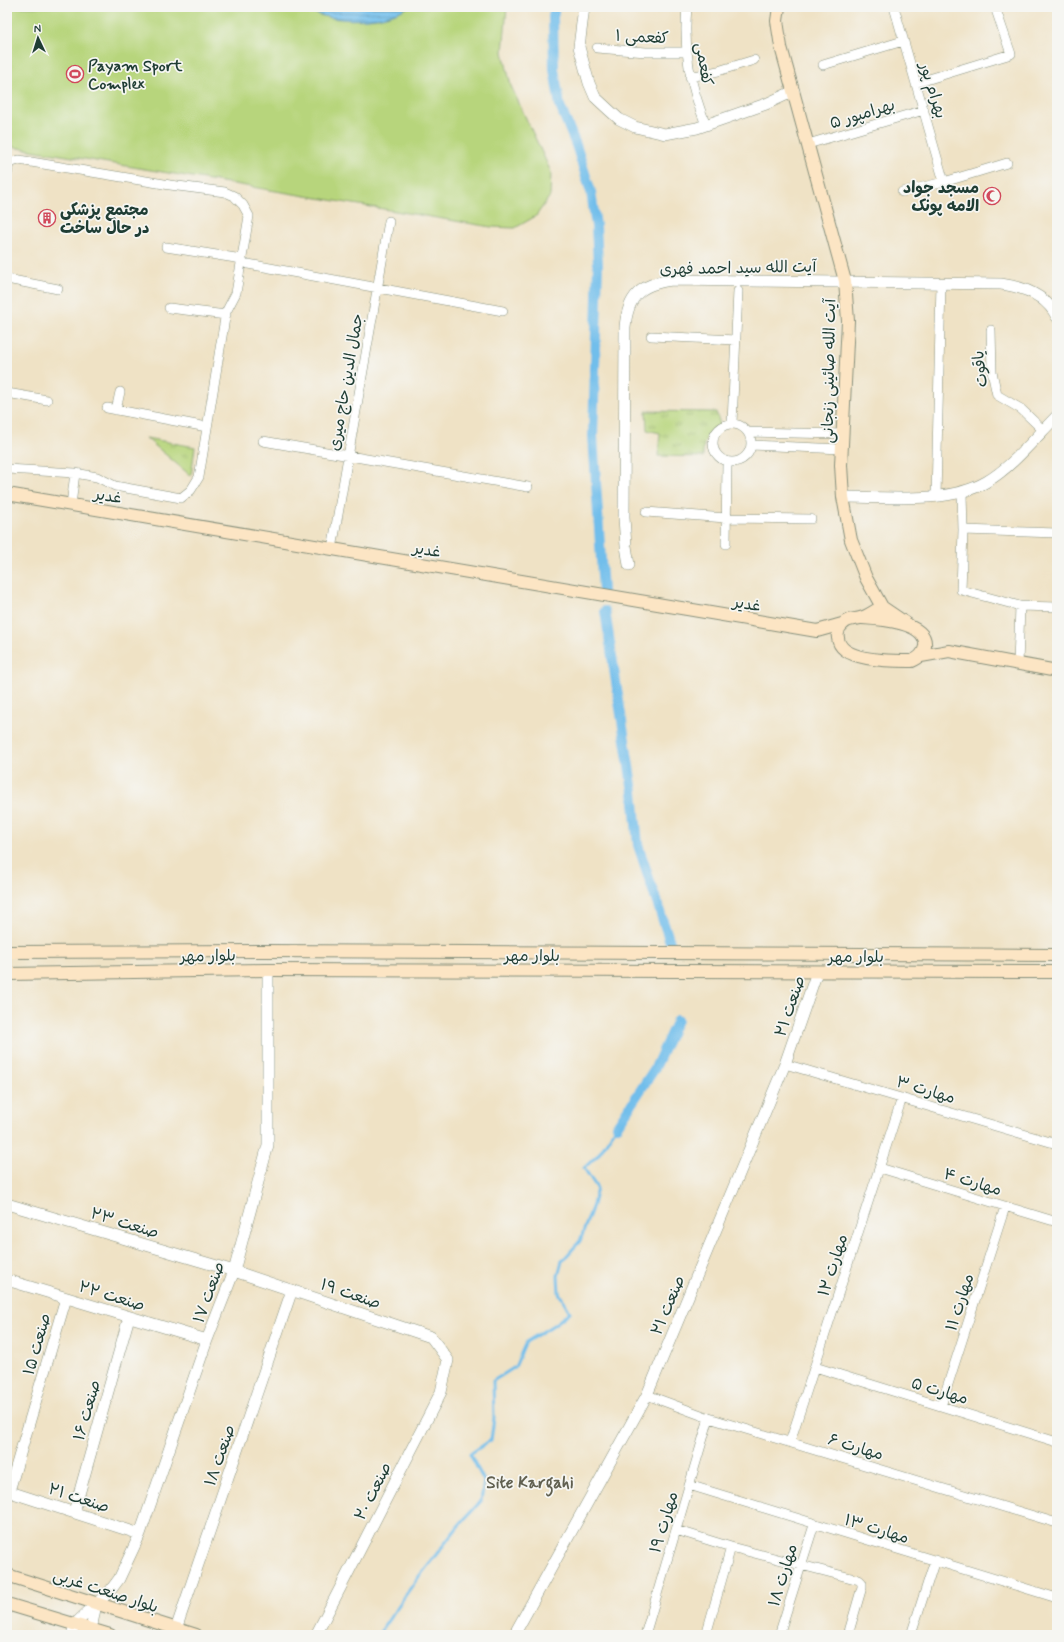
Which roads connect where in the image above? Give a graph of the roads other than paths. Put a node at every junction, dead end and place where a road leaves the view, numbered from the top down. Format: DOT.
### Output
graph roads {
  1 [pos="584,7"];
  2 [pos="686,7"];
  3 [pos="779,7"];
  4 [pos="894,7"];
  5 [pos="995,7"];
  6 [pos="903,41"];
  7 [pos="596,48"];
  8 [pos="686,52"];
  9 [pos="754,60"];
  10 [pos="823,64"];
  11 [pos="690,77"];
  12 [pos="916,83"];
  13 [pos="794,91"];
  14 [pos="924,110"];
  15 [pos="706,125"];
  16 [pos="808,144"];
  17 [pos="1007,163"];
  18 [pos="7,175"];
  19 [pos="944,182"];
  20 [pos="902,192"];
  21 [pos="389,221"];
  22 [pos="166,248"];
  23 [pos="245,261"];
  24 [pos="7,279"];
  25 [pos="845,281"];
  26 [pos="941,283"];
  27 [pos="377,288"];
  28 [pos="58,289"];
  29 [pos="738,291"];
  30 [pos="169,308"];
  31 [pos="503,311"];
  32 [pos="226,315"];
  33 [pos="1057,317"];
  34 [pos="991,330"];
  35 [pos="650,336"];
  36 [pos="736,340"];
  37 [pos="120,392"];
  38 [pos="7,393"];
  39 [pos="47,400"];
  40 [pos="107,408"];
  41 [pos="116,410"];
  42 [pos="1057,416"];
  43 [pos="732,423"];
  44 [pos="207,427"];
  45 [pos="1043,430"];
  46 [pos="748,432"];
  47 [pos="843,434"];
  48 [pos="263,441"];
  49 [pos="751,445"];
  50 [pos="842,449"];
  51 [pos="348,456"];
  52 [pos="727,462"];
  53 [pos="7,469"];
  54 [pos="75,473"];
  55 [pos="528,487"];
  56 [pos="962,493"];
  57 [pos="7,494"];
  58 [pos="842,497"];
  59 [pos="936,497"];
  60 [pos="71,505"];
  61 [pos="646,512"];
  62 [pos="726,518"];
  63 [pos="811,519"];
  64 [pos="963,530"];
  65 [pos="1057,533"];
  66 [pos="726,544"];
  67 [pos="332,549"];
  68 [pos="629,565"];
  69 [pos="1020,606"];
  70 [pos="882,607"];
  71 [pos="1057,607"];
  72 [pos="860,618"];
  73 [pos="842,624"];
  74 [pos="910,626"];
  75 [pos="817,631"];
  76 [pos="924,638"];
  77 [pos="838,642"];
  78 [pos="949,651"];
  79 [pos="921,656"];
  80 [pos="1018,664"];
  81 [pos="1057,672"];
  82 [pos="7,952"];
  83 [pos="642,953"];
  84 [pos="1057,955"];
  85 [pos="268,970"];
  86 [pos="640,971"];
  87 [pos="817,972"];
  88 [pos="1057,972"];
  89 [pos="7,974"];
  90 [pos="786,1064"];
  91 [pos="902,1098"];
  92 [pos="1057,1144"];
  93 [pos="880,1168"];
  94 [pos="7,1204"];
  95 [pos="1005,1206"];
  96 [pos="1057,1222"];
  97 [pos="234,1271"];
  98 [pos="7,1280"];
  99 [pos="292,1290"];
  100 [pos="66,1298"];
  101 [pos="129,1317"];
  102 [pos="207,1340"];
  103 [pos="448,1360"];
  104 [pos="815,1366"];
  105 [pos="647,1395"];
  106 [pos="941,1406"];
  107 [pos="709,1418"];
  108 [pos="790,1442"];
  109 [pos="1057,1442"];
  110 [pos="689,1486"];
  111 [pos="8,1491"];
  112 [pos="74,1512"];
  113 [pos="1057,1523"];
  114 [pos="814,1525"];
  115 [pos="676,1530"];
  116 [pos="140,1534"];
  117 [pos="731,1547"];
  118 [pos="935,1560"];
  119 [pos="801,1565"];
  120 [pos="7,1575"];
  121 [pos="1057,1598"];
  122 [pos="7,1604"];
  123 [pos="96,1604"];
  124 [pos="176,1629"];
  125 [pos="74,1630"];
  126 [pos="91,1632"];
  127 [pos="110,1635"];
  128 [pos="196,1635"];
  129 [pos="316,1635"];
  130 [pos="514,1635"];
  131 [pos="645,1635"];
  132 [pos="706,1635"];
  133 [pos="780,1635"];
  134 [pos="848,1635"];
  135 [pos="912,1635"];
  1 -- 15 [label="street"];
  2 -- 8 [label="street, کفعمی"];
  3 -- 13 [label="main road, آیت الله صائینی زنجانی"];
  4 -- 6 [label="street, بهرام پور"];
  5 -- 12 [label="street"];
  6 -- 10 [label="street"];
  6 -- 12 [label="street, بهرام پور"];
  7 -- 8 [label="street, کفعمی ۱"];
  8 -- 11 [label="street, کفعمی"];
  9 -- 11 [label="street"];
  11 -- 15 [label="street, کفعمی"];
  12 -- 14 [label="street, بهرام پور"];
  13 -- 15 [label="street"];
  13 -- 16 [label="main road, آیت الله صائینی زنجانی"];
  14 -- 16 [label="street, بهرامپور ۵"];
  14 -- 19 [label="street, بهرام پور"];
  16 -- 25 [label="main road, آیت الله صائینی زنجانی"];
  17 -- 19 [label="street"];
  18 -- 23 [label="street"];
  19 -- 20 [label="street"];
  21 -- 27 [label="street, جمال الدین حاج میری"];
  22 -- 23 [label="street"];
  23 -- 27 [label="street"];
  23 -- 32 [label="street"];
  24 -- 28 [label="street"];
  25 -- 26 [label="street, آیت الله سید احمد فهری"];
  25 -- 47 [label="main road, آیت الله صائینی زنجانی"];
  25 -- 68 [label="street, آیت الله سید احمد فهری"];
  26 -- 33 [label="street, آیت الله سید احمد فهری"];
  26 -- 59 [label="street"];
  27 -- 31 [label="street"];
  27 -- 51 [label="street, جمال الدین حاج میری"];
  29 -- 36 [label="street"];
  30 -- 32 [label="street"];
  32 -- 44 [label="street"];
  34 -- 45 [label="street, یاقوت"];
  35 -- 36 [label="street"];
  36 -- 43 [label="street"];
  37 -- 41 [label="street"];
  38 -- 39 [label="street"];
  40 -- 41 [label="street"];
  41 -- 44 [label="street"];
  42 -- 45 [label="street"];
  43 -- 46 [label="street"];
  43 -- 52 [label="street"];
  44 -- 54 [label="street"];
  45 -- 56 [label="street"];
  46 -- 47 [label="street"];
  46 -- 49 [label="street"];
  47 -- 50 [label="main road, آیت الله صائینی زنجانی"];
  48 -- 51 [label="street"];
  49 -- 50 [label="street"];
  49 -- 52 [label="street"];
  50 -- 58 [label="main road, آیت الله صائینی زنجانی"];
  51 -- 55 [label="street"];
  51 -- 67 [label="street, جمال الدین حاج میری"];
  52 -- 62 [label="street"];
  53 -- 54 [label="street"];
  54 -- 60 [label="street"];
  56 -- 59 [label="street"];
  56 -- 64 [label="street"];
  57 -- 60 [label="main road, غدیر"];
  58 -- 59 [label="street"];
  58 -- 70 [label="main road, آیت الله صائینی زنجانی"];
  60 -- 67 [label="main road, غدیر"];
  61 -- 62 [label="street"];
  62 -- 63 [label="street"];
  62 -- 66 [label="street"];
  64 -- 65 [label="street"];
  64 -- 69 [label="street"];
  67 -- 75 [label="main road, غدیر"];
  69 -- 71 [label="street"];
  69 -- 80 [label="street"];
  70 -- 72 [label="main road"];
  70 -- 74 [label="main road, آیت الله صائینی زنجانی"];
  72 -- 73 [label="main road, غدیر"];
  72 -- 74 [label="main road"];
  73 -- 75 [label="main road, غدیر"];
  73 -- 77 [label="main road"];
  74 -- 76 [label="main road, آیت الله صائینی زنجانی"];
  75 -- 77 [label="main road"];
  76 -- 78 [label="main road, آیت الله صائینی زنجانی"];
  76 -- 79 [label="main road"];
  77 -- 79 [label="main road"];
  78 -- 79 [label="main road"];
  78 -- 80 [label="main road"];
  80 -- 81 [label="main road"];
  82 -- 83 [label="main road, بلوار مهر"];
  83 -- 84 [label="main road, بلوار مهر"];
  83 -- 86 [label="main road"];
  85 -- 86 [label="main road, بلوار مهر"];
  85 -- 89 [label="main road, بلوار مهر"];
  85 -- 97 [label="street, صنعت ۱۷"];
  86 -- 87 [label="main road, بلوار مهر"];
  87 -- 88 [label="main road, بلوار مهر"];
  87 -- 90 [label="street, صنعت ۲۱"];
  90 -- 91 [label="street, مهارت ۳"];
  90 -- 105 [label="street, صنعت ۲۱"];
  91 -- 92 [label="street, مهارت ۳"];
  91 -- 93 [label="street, مهارت ۱۲"];
  93 -- 95 [label="street, مهارت ۴"];
  93 -- 104 [label="street, مهارت ۱۲"];
  94 -- 97 [label="street, صنعت ۲۳"];
  95 -- 96 [label="street, مهارت ۴"];
  95 -- 106 [label="street, مهارت ۱۱"];
  97 -- 99 [label="street, صنعت ۱۹"];
  97 -- 102 [label="street, صنعت ۱۷"];
  98 -- 100 [label="street, صنعت ۲۲"];
  99 -- 103 [label="street, صنعت ۱۹"];
  99 -- 124 [label="street, صنعت ۱۸"];
  100 -- 101 [label="street, صنعت ۲۲"];
  100 -- 111 [label="street, صنعت ۱۵"];
  101 -- 102 [label="street, صنعت ۲۲"];
  101 -- 112 [label="street, صنعت ۱۶"];
  102 -- 116 [label="street, صنعت ۱۷"];
  103 -- 129 [label="street, صنعت ۲۰"];
  104 -- 106 [label="street, مهارت ۵"];
  104 -- 108 [label="street, مهارت ۱۲"];
  105 -- 107 [label="street, مهارت ۶"];
  105 -- 130 [label="street, صنعت ۲۱"];
  106 -- 109 [label="street, مهارت ۵"];
  107 -- 108 [label="street, مهارت ۶"];
  107 -- 110 [label="street, مهارت ۱۹"];
  108 -- 113 [label="street, مهارت ۶"];
  110 -- 114 [label="street, مهارت ۱۳"];
  110 -- 115 [label="street, مهارت ۱۹"];
  111 -- 112 [label="street, صنعت ۲۱"];
  112 -- 116 [label="street, صنعت ۲۱"];
  114 -- 118 [label="street, مهارت ۱۳"];
  114 -- 119 [label="street, مهارت ۱۸"];
  115 -- 117 [label="street"];
  115 -- 131 [label="street, مهارت ۱۹"];
  116 -- 123 [label="street, صنعت ۱۷"];
  117 -- 119 [label="street"];
  117 -- 132 [label="street"];
  118 -- 121 [label="street, مهارت ۱۳"];
  118 -- 135 [label="street"];
  119 -- 133 [label="street, مهارت ۱۸"];
  119 -- 134 [label="street"];
  120 -- 123 [label="main road, بلوار صنعت غربی"];
  122 -- 125 [label="main road"];
  123 -- 124 [label="main road, بلوار صنعت غربی"];
  123 -- 125 [label="street, صنعت ۱۷"];
  123 -- 126 [label="street"];
  124 -- 128 [label="main road, بلوار صنعت غربی"];
  125 -- 126 [label="main road"];
  126 -- 127 [label="main road"];
}
